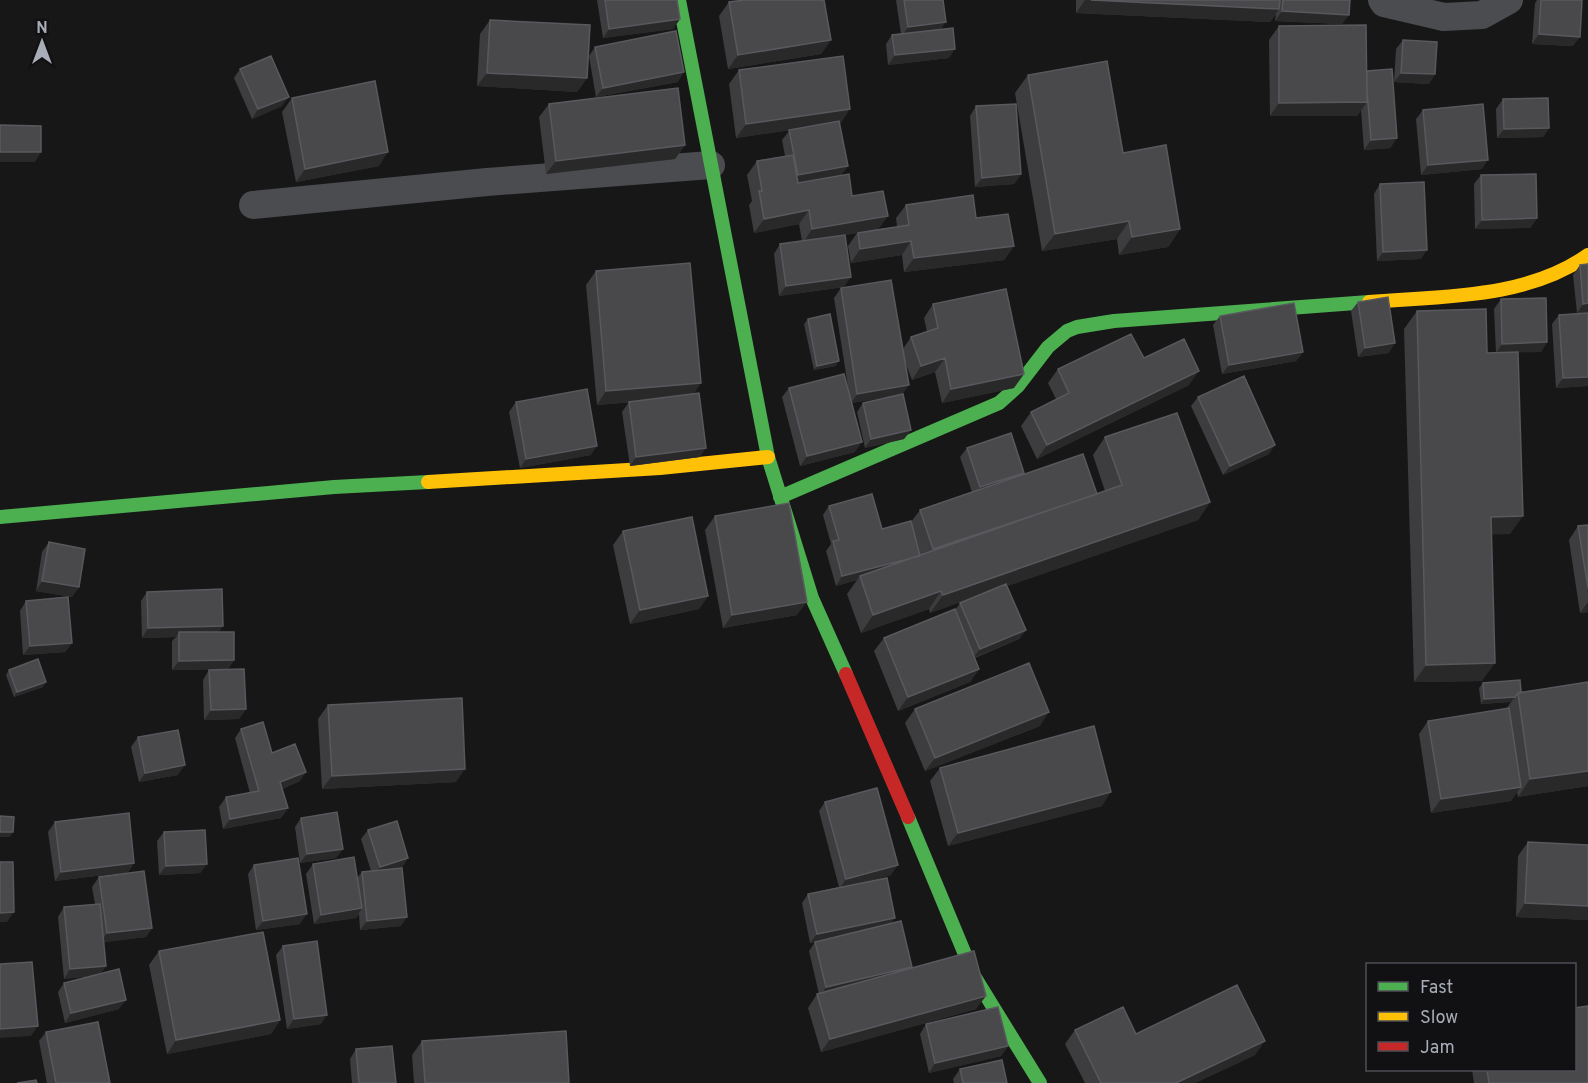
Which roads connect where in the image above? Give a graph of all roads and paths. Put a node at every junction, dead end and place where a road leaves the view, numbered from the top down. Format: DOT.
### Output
graph roads {
  1 [pos="679,0"];
  2 [pos="1382,0"];
  3 [pos="1509,0"];
  4 [pos="711,165"];
  5 [pos="253,205"];
  6 [pos="1588,255"];
  7 [pos="768,457"];
  8 [pos="780,497"];
  9 [pos="0,517"];
  10 [pos="1040,1083"];
  1 -- 4 [label="street"];
  2 -- 3 [label="street"];
  4 -- 5 [label="street"];
  4 -- 7 [label="street"];
  6 -- 8 [label="street"];
  7 -- 8 [label="street"];
  7 -- 9 [label="street"];
  8 -- 10 [label="street"];
}
